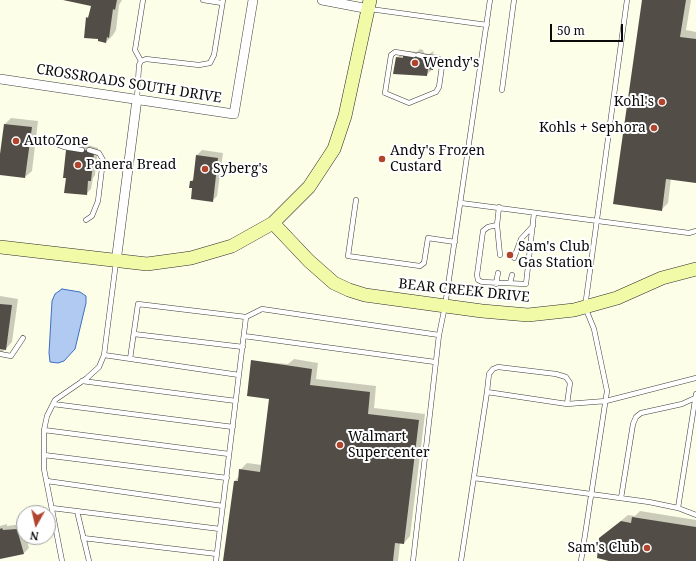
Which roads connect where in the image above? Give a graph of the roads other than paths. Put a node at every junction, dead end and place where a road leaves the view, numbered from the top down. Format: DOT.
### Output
graph roads {
  1 [pos="143,0"];
  2 [pos="202,0"];
  3 [pos="253,0"];
  4 [pos="322,0"];
  5 [pos="490,0"];
  6 [pos="514,0"];
  7 [pos="627,0"];
  8 [pos="222,2"];
  9 [pos="369,4"];
  10 [pos="487,25"];
  11 [pos="427,57"];
  12 [pos="141,61"];
  13 [pos="0,79"];
  14 [pos="502,90"];
  15 [pos="137,99"];
  16 [pos="54,143"];
  17 [pos="82,150"];
  18 [pos="89,150"];
  19 [pos="356,200"];
  20 [pos="460,203"];
  21 [pos="499,207"];
  22 [pos="534,213"];
  23 [pos="86,220"];
  24 [pos="597,221"];
  25 [pos="273,223"];
  26 [pos="497,226"];
  27 [pos="533,226"];
  28 [pos="696,232"];
  29 [pos="455,242"];
  30 [pos="0,247"];
  31 [pos="500,255"];
  32 [pos="514,258"];
  33 [pos="116,262"];
  34 [pos="696,269"];
  35 [pos="498,273"];
  36 [pos="512,275"];
  37 [pos="510,283"];
  38 [pos="496,284"];
  39 [pos="445,306"];
  40 [pos="585,307"];
  41 [pos="246,317"];
  42 [pos="134,334"];
  43 [pos="439,335"];
  44 [pos="244,336"];
  45 [pos="23,338"];
  46 [pos="243,347"];
  47 [pos="0,354"];
  48 [pos="104,355"];
  49 [pos="130,359"];
  50 [pos="435,362"];
  51 [pos="239,375"];
  52 [pos="696,378"];
  53 [pos="82,382"];
  54 [pos="487,392"];
  55 [pos="696,396"];
  56 [pos="236,401"];
  57 [pos="606,401"];
  58 [pos="53,404"];
  59 [pos="568,404"];
  60 [pos="233,427"];
  61 [pos="44,430"];
  62 [pos="230,454"];
  63 [pos="44,455"];
  64 [pos="226,478"];
  65 [pos="474,478"];
  66 [pos="47,481"];
  67 [pos="592,494"];
  68 [pos="621,498"];
  69 [pos="51,505"];
  70 [pos="223,506"];
  71 [pos="56,508"];
  72 [pos="678,508"];
  73 [pos="77,511"];
  74 [pos="696,515"];
  75 [pos="56,529"];
  76 [pos="220,529"];
  77 [pos="83,538"];
  78 [pos="217,554"];
  79 [pos="62,561"];
  80 [pos="89,561"];
  81 [pos="216,561"];
  82 [pos="413,561"];
  83 [pos="461,561"];
  84 [pos="581,561"];
  1 -- 12 [label="lane"];
  2 -- 8 [label="lane"];
  3 -- 15 [label="street, CROSSROADS SOUTH DRIVE"];
  4 -- 9 [label="street"];
  5 -- 10 [label="lane"];
  6 -- 14 [label="lane"];
  7 -- 24 [label="lane"];
  8 -- 12 [label="lane"];
  9 -- 10 [label="lane"];
  9 -- 25 [label="street"];
  10 -- 20 [label="lane"];
  11 -- 11 [label="lane"];
  12 -- 15 [label="lane"];
  13 -- 15 [label="street, CROSSROADS SOUTH DRIVE"];
  15 -- 33 [label="street"];
  16 -- 17 [label="lane"];
  18 -- 23 [label="lane"];
  19 -- 29 [label="lane"];
  20 -- 21 [label="lane"];
  20 -- 29 [label="lane"];
  21 -- 22 [label="lane"];
  21 -- 26 [label="lane"];
  22 -- 24 [label="lane"];
  22 -- 27 [label="lane"];
  24 -- 28 [label="lane"];
  24 -- 40 [label="lane"];
  25 -- 33 [label="street"];
  25 -- 39 [label="street, BEAR CREEK DRIVE"];
  26 -- 31 [label="lane"];
  26 -- 38 [label="lane"];
  27 -- 32 [label="lane"];
  27 -- 37 [label="lane"];
  29 -- 39 [label="lane"];
  30 -- 33 [label="street"];
  33 -- 48 [label="lane"];
  34 -- 40 [label="street, BEAR CREEK DRIVE"];
  35 -- 38 [label="lane"];
  36 -- 37 [label="lane"];
  37 -- 38 [label="lane"];
  39 -- 40 [label="street, BEAR CREEK DRIVE"];
  39 -- 43 [label="lane"];
  40 -- 57 [label="lane"];
  41 -- 42 [label="lane"];
  41 -- 43 [label="lane"];
  41 -- 44 [label="lane"];
  42 -- 46 [label="lane"];
  42 -- 49 [label="lane"];
  43 -- 50 [label="lane"];
  44 -- 46 [label="lane"];
  44 -- 50 [label="lane"];
  45 -- 47 [label="lane"];
  46 -- 51 [label="lane"];
  48 -- 49 [label="lane"];
  48 -- 53 [label="lane"];
  49 -- 51 [label="lane"];
  50 -- 82 [label="lane"];
  51 -- 56 [label="lane"];
  52 -- 57 [label="lane"];
  53 -- 56 [label="lane"];
  53 -- 58 [label="lane"];
  54 -- 59 [label="lane"];
  54 -- 59 [label="lane"];
  54 -- 65 [label="lane"];
  55 -- 68 [label="lane"];
  55 -- 72 [label="lane"];
  56 -- 60 [label="lane"];
  57 -- 59 [label="lane"];
  57 -- 67 [label="lane"];
  58 -- 60 [label="lane"];
  58 -- 61 [label="lane"];
  60 -- 62 [label="lane"];
  61 -- 62 [label="lane"];
  61 -- 63 [label="lane"];
  62 -- 64 [label="lane"];
  63 -- 64 [label="lane"];
  63 -- 66 [label="lane"];
  64 -- 70 [label="lane"];
  65 -- 67 [label="lane"];
  65 -- 83 [label="lane"];
  66 -- 69 [label="lane"];
  66 -- 70 [label="lane"];
  67 -- 68 [label="lane"];
  67 -- 84 [label="lane"];
  68 -- 72 [label="lane"];
  70 -- 76 [label="lane"];
  71 -- 73 [label="lane"];
  72 -- 74 [label="lane"];
  73 -- 76 [label="lane"];
  73 -- 77 [label="lane"];
  75 -- 79 [label="lane"];
  76 -- 78 [label="lane"];
  77 -- 78 [label="lane"];
  77 -- 80 [label="lane"];
  78 -- 81 [label="lane"];
}
